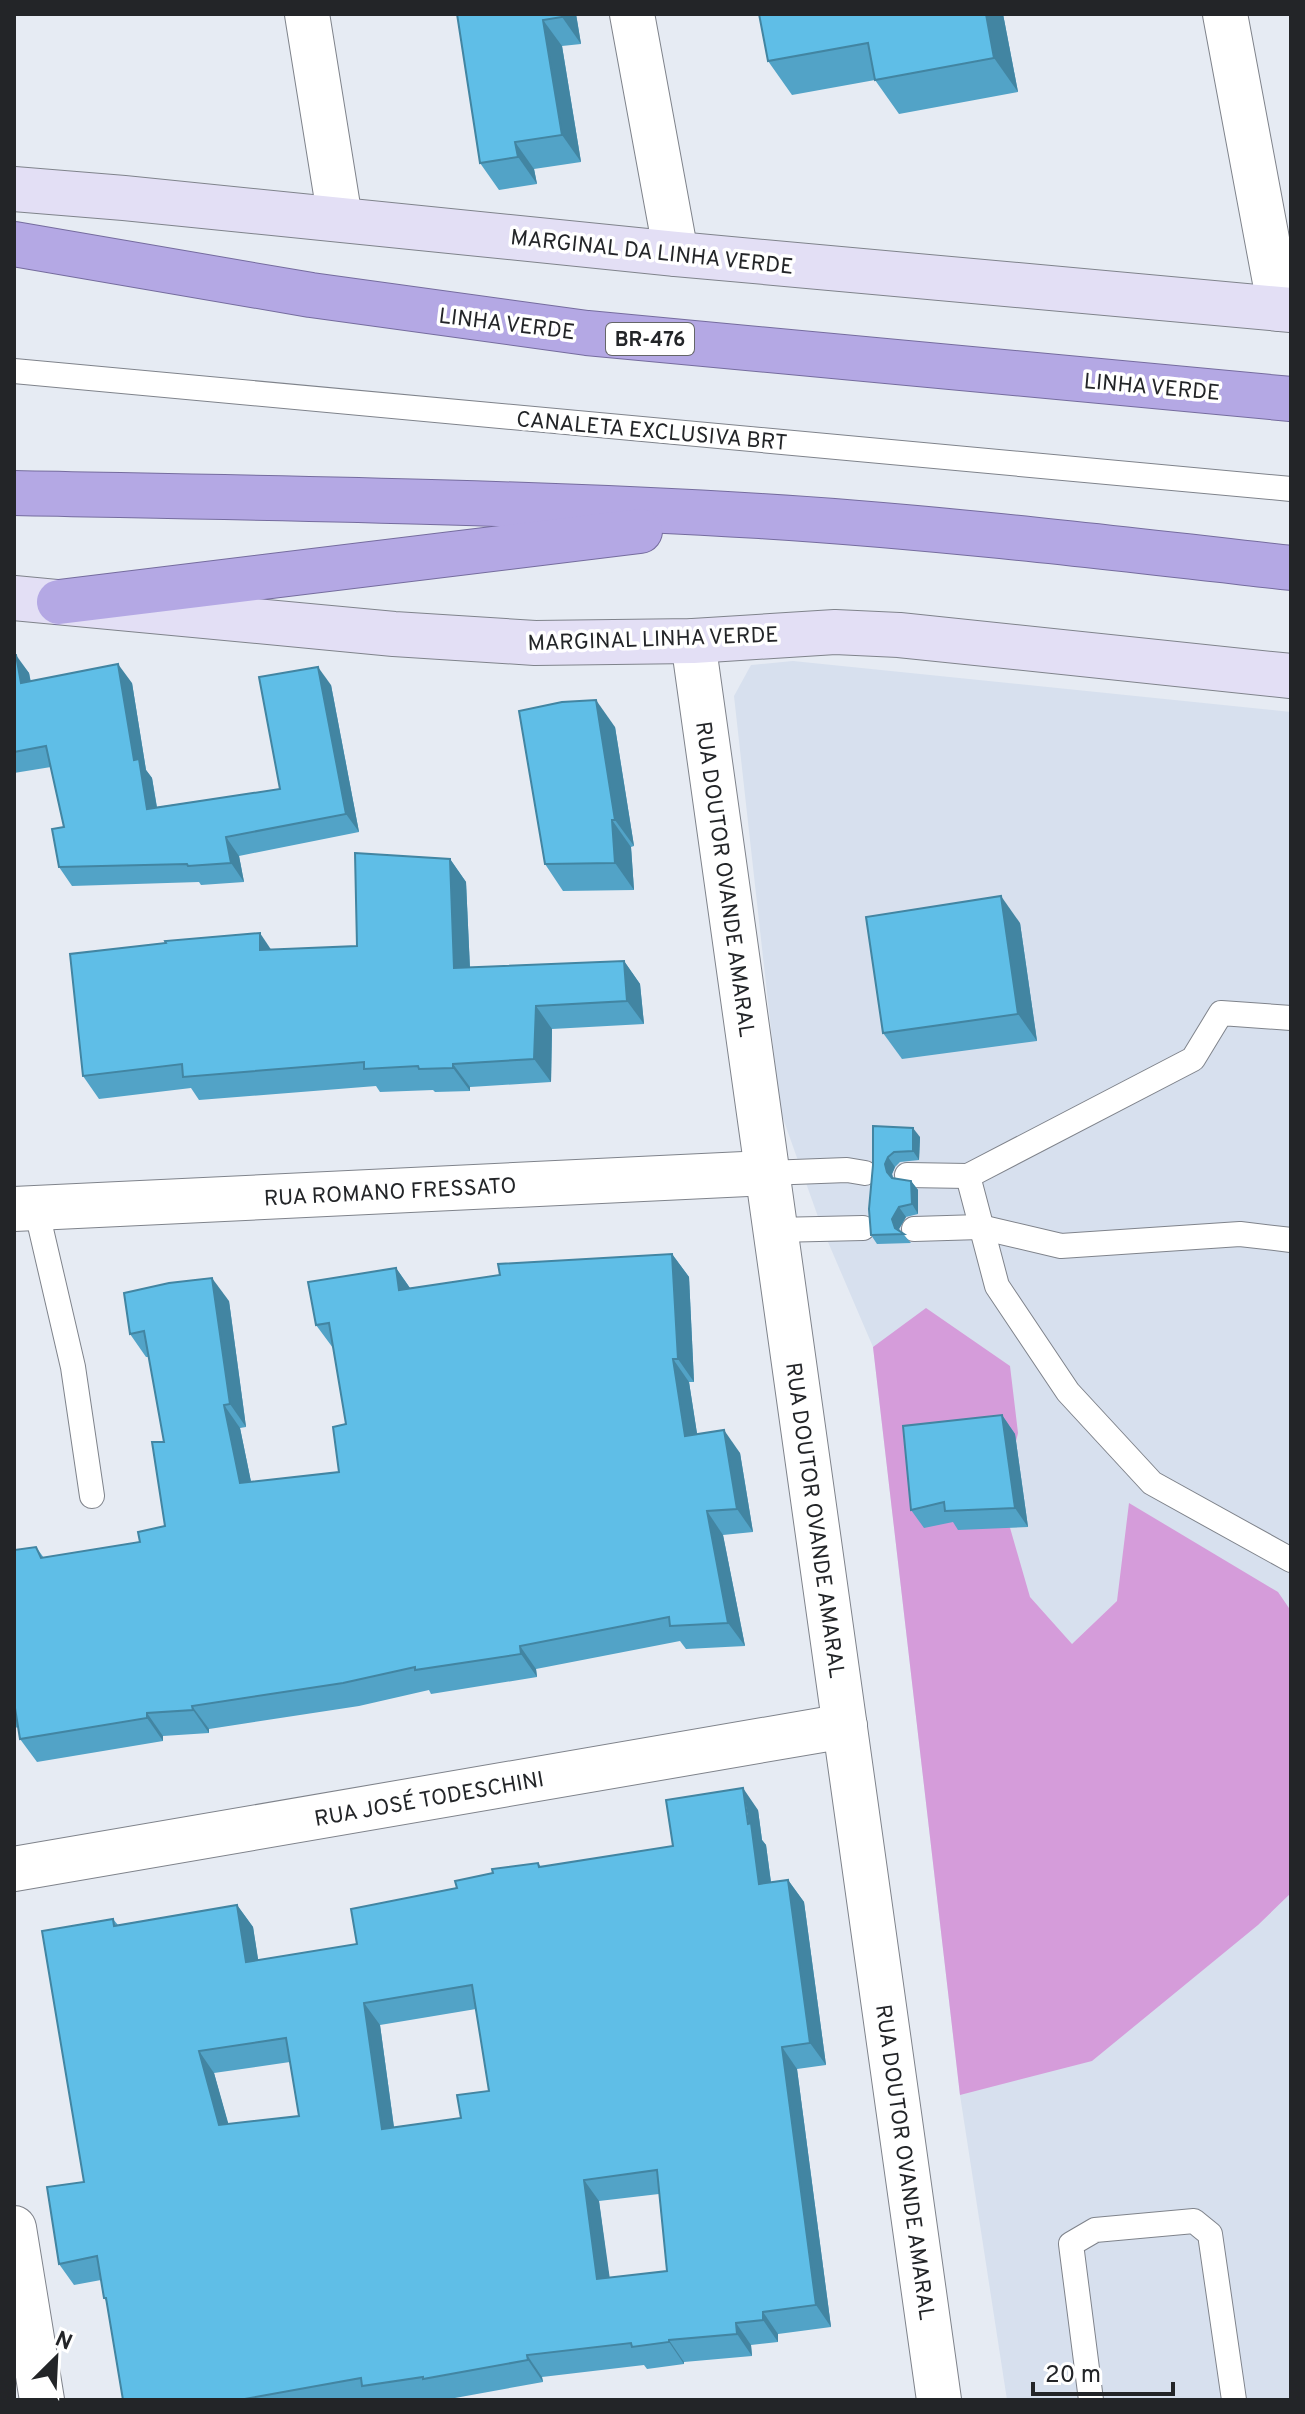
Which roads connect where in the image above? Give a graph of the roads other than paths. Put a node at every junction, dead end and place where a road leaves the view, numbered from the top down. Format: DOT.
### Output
graph roads {
  1 [pos="307,14"];
  2 [pos="632,14"];
  3 [pos="1225,14"];
  4 [pos="14,189"];
  5 [pos="340,219"];
  6 [pos="14,244"];
  7 [pos="676,254"];
  8 [pos="1285,310"];
  9 [pos="14,371"];
  10 [pos="1291,399"];
  11 [pos="1291,489"];
  12 [pos="14,493"];
  13 [pos="760,516"];
  14 [pos="1291,568"];
  15 [pos="14,598"];
  16 [pos="59,602"];
  17 [pos="693,641"];
  18 [pos="1291,676"];
  19 [pos="1291,1018"];
  20 [pos="767,1173"];
  21 [pos="865,1173"];
  22 [pos="907,1175"];
  23 [pos="968,1176"];
  24 [pos="25,1208"];
  25 [pos="980,1227"];
  26 [pos="863,1228"];
  27 [pos="914,1229"];
  28 [pos="775,1230"];
  29 [pos="1291,1240"];
  30 [pos="92,1496"];
  31 [pos="1291,1560"];
  32 [pos="845,1726"];
  33 [pos="14,1869"];
  34 [pos="14,2228"];
  35 [pos="42,2400"];
  36 [pos="939,2400"];
  37 [pos="1091,2400"];
  38 [pos="1234,2400"];
  1 -- 5 [label="street"];
  2 -- 7 [label="street"];
  3 -- 8 [label="street"];
  4 -- 5 [label="main road, MARGINAL DA LINHA VERDE"];
  5 -- 7 [label="main road, MARGINAL DA LINHA VERDE"];
  6 -- 10 [label="highway, LINHA VERDE / BR-476"];
  7 -- 8 [label="main road, MARGINAL DA LINHA VERDE"];
  9 -- 11 [label="lane, CANALETA EXCLUSIVA BRT"];
  12 -- 13 [label="highway"];
  13 -- 14 [label="highway"];
  13 -- 16 [label="highway"];
  15 -- 16 [label="main road, MARGINAL LINHA VERDE"];
  16 -- 17 [label="main road, MARGINAL LINHA VERDE"];
  17 -- 18 [label="main road, MARGINAL LINHA VERDE"];
  17 -- 20 [label="street, RUA DOUTOR OVANDE AMARAL"];
  19 -- 23 [label="lane"];
  20 -- 21 [label="lane"];
  20 -- 24 [label="street, RUA ROMANO FRESSATO"];
  20 -- 28 [label="street, RUA DOUTOR OVANDE AMARAL"];
  22 -- 23 [label="lane"];
  23 -- 25 [label="lane"];
  24 -- 30 [label="lane"];
  25 -- 27 [label="lane"];
  25 -- 29 [label="lane"];
  25 -- 31 [label="lane"];
  26 -- 28 [label="lane"];
  28 -- 32 [label="street, RUA DOUTOR OVANDE AMARAL"];
  32 -- 33 [label="street, RUA JOSÉ TODESCHINI"];
  32 -- 36 [label="street, RUA DOUTOR OVANDE AMARAL"];
  34 -- 35 [label="street"];
  37 -- 38 [label="lane"];
}
